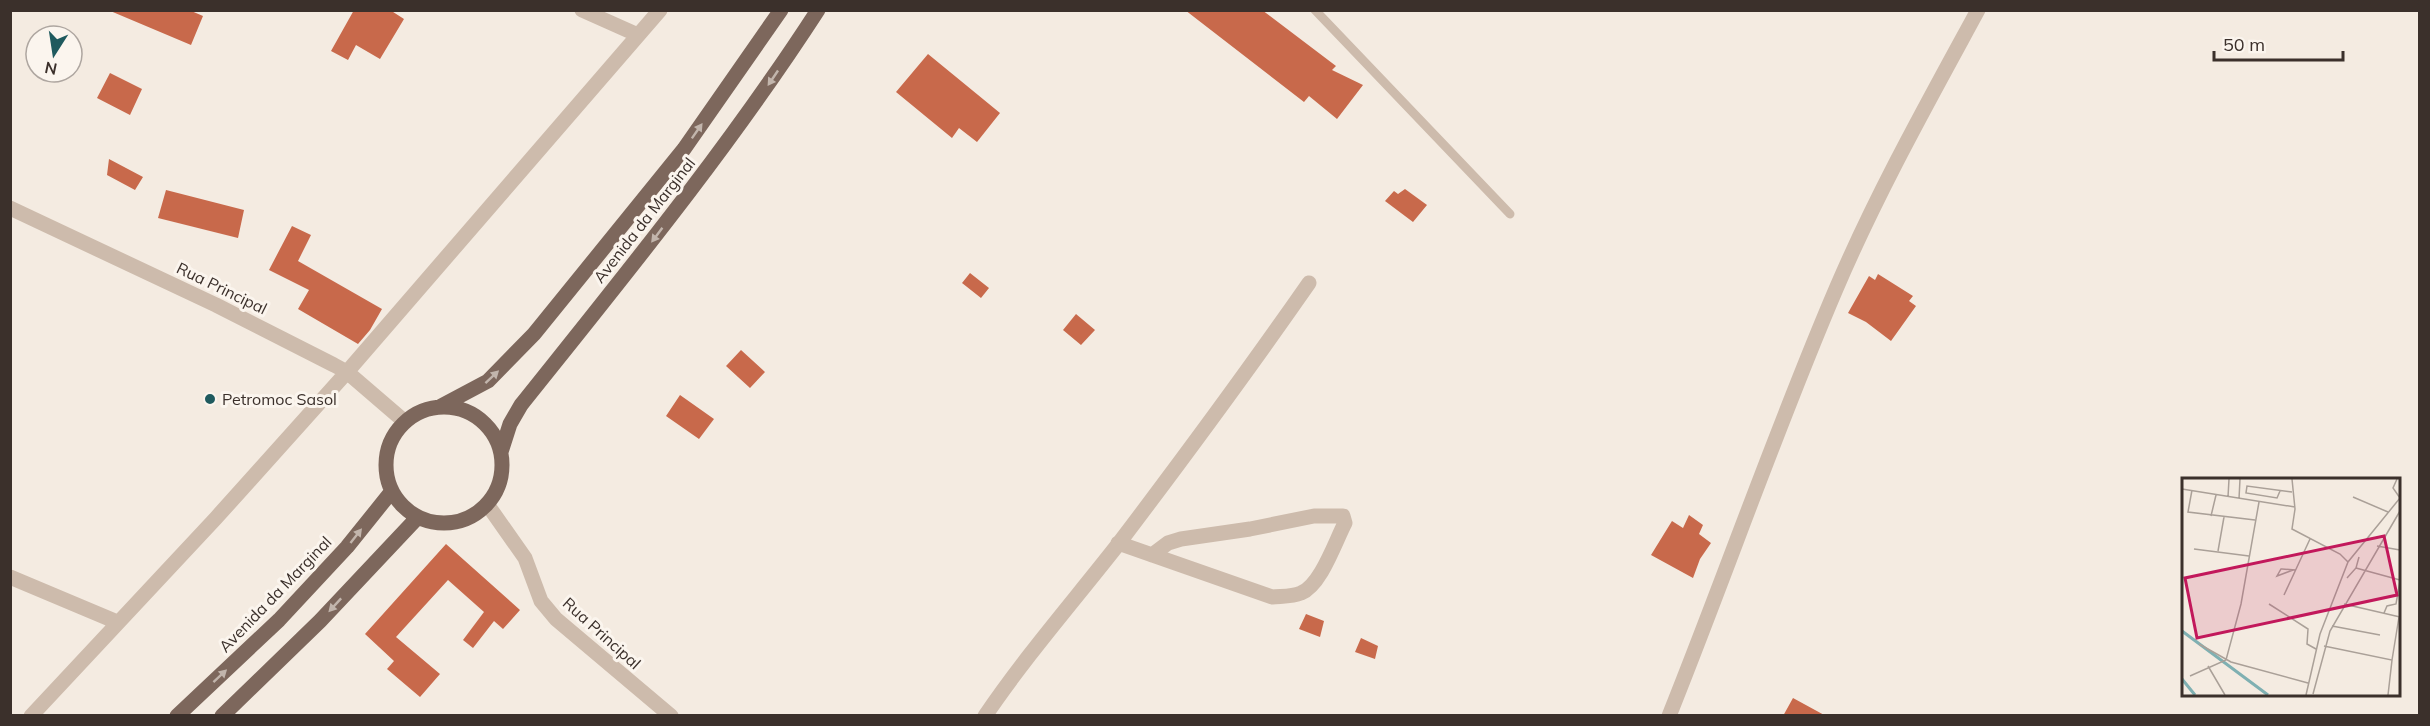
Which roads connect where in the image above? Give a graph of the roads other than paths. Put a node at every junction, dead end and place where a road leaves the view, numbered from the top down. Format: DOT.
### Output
graph roads {
  1 [pos="582,10"];
  2 [pos="660,10"];
  3 [pos="781,10"];
  4 [pos="818,10"];
  5 [pos="1315,10"];
  6 [pos="1978,10"];
  7 [pos="638,35"];
  8 [pos="10,208"];
  9 [pos="1510,214"];
  10 [pos="1309,283"];
  11 [pos="347,372"];
  12 [pos="441,406"];
  13 [pos="404,421"];
  14 [pos="501,452"];
  15 [pos="392,491"];
  16 [pos="487,504"];
  17 [pos="418,517"];
  18 [pos="1118,543"];
  19 [pos="1152,555"];
  20 [pos="10,578"];
  21 [pos="117,622"];
  22 [pos="31,716"];
  23 [pos="177,716"];
  24 [pos="222,716"];
  25 [pos="671,716"];
  26 [pos="985,716"];
  27 [pos="1669,716"];
  1 -- 7 [label="street"];
  2 -- 7 [label="street"];
  12 -- 3 [label="main road, Avenida da Marginal, one-way"];
  4 -- 14 [label="main road, Avenida da Marginal, one-way"];
  5 -- 9 [label="lane"];
  6 -- 27 [label="street"];
  7 -- 11 [label="street"];
  8 -- 11 [label="street, Rua Principal"];
  10 -- 18 [label="street"];
  11 -- 13 [label="street, Rua Principal"];
  11 -- 21 [label="street"];
  12 -- 13 [label="main road"];
  12 -- 14 [label="main road"];
  13 -- 15 [label="main road"];
  14 -- 16 [label="main road"];
  15 -- 17 [label="main road"];
  23 -- 15 [label="main road, Avenida da Marginal, one-way"];
  16 -- 17 [label="main road"];
  16 -- 25 [label="street, Rua Principal"];
  17 -- 24 [label="main road, one-way"];
  18 -- 19 [label="street"];
  18 -- 26 [label="street"];
  19 -- 19 [label="street"];
  20 -- 21 [label="street"];
  21 -- 22 [label="street"];
}
